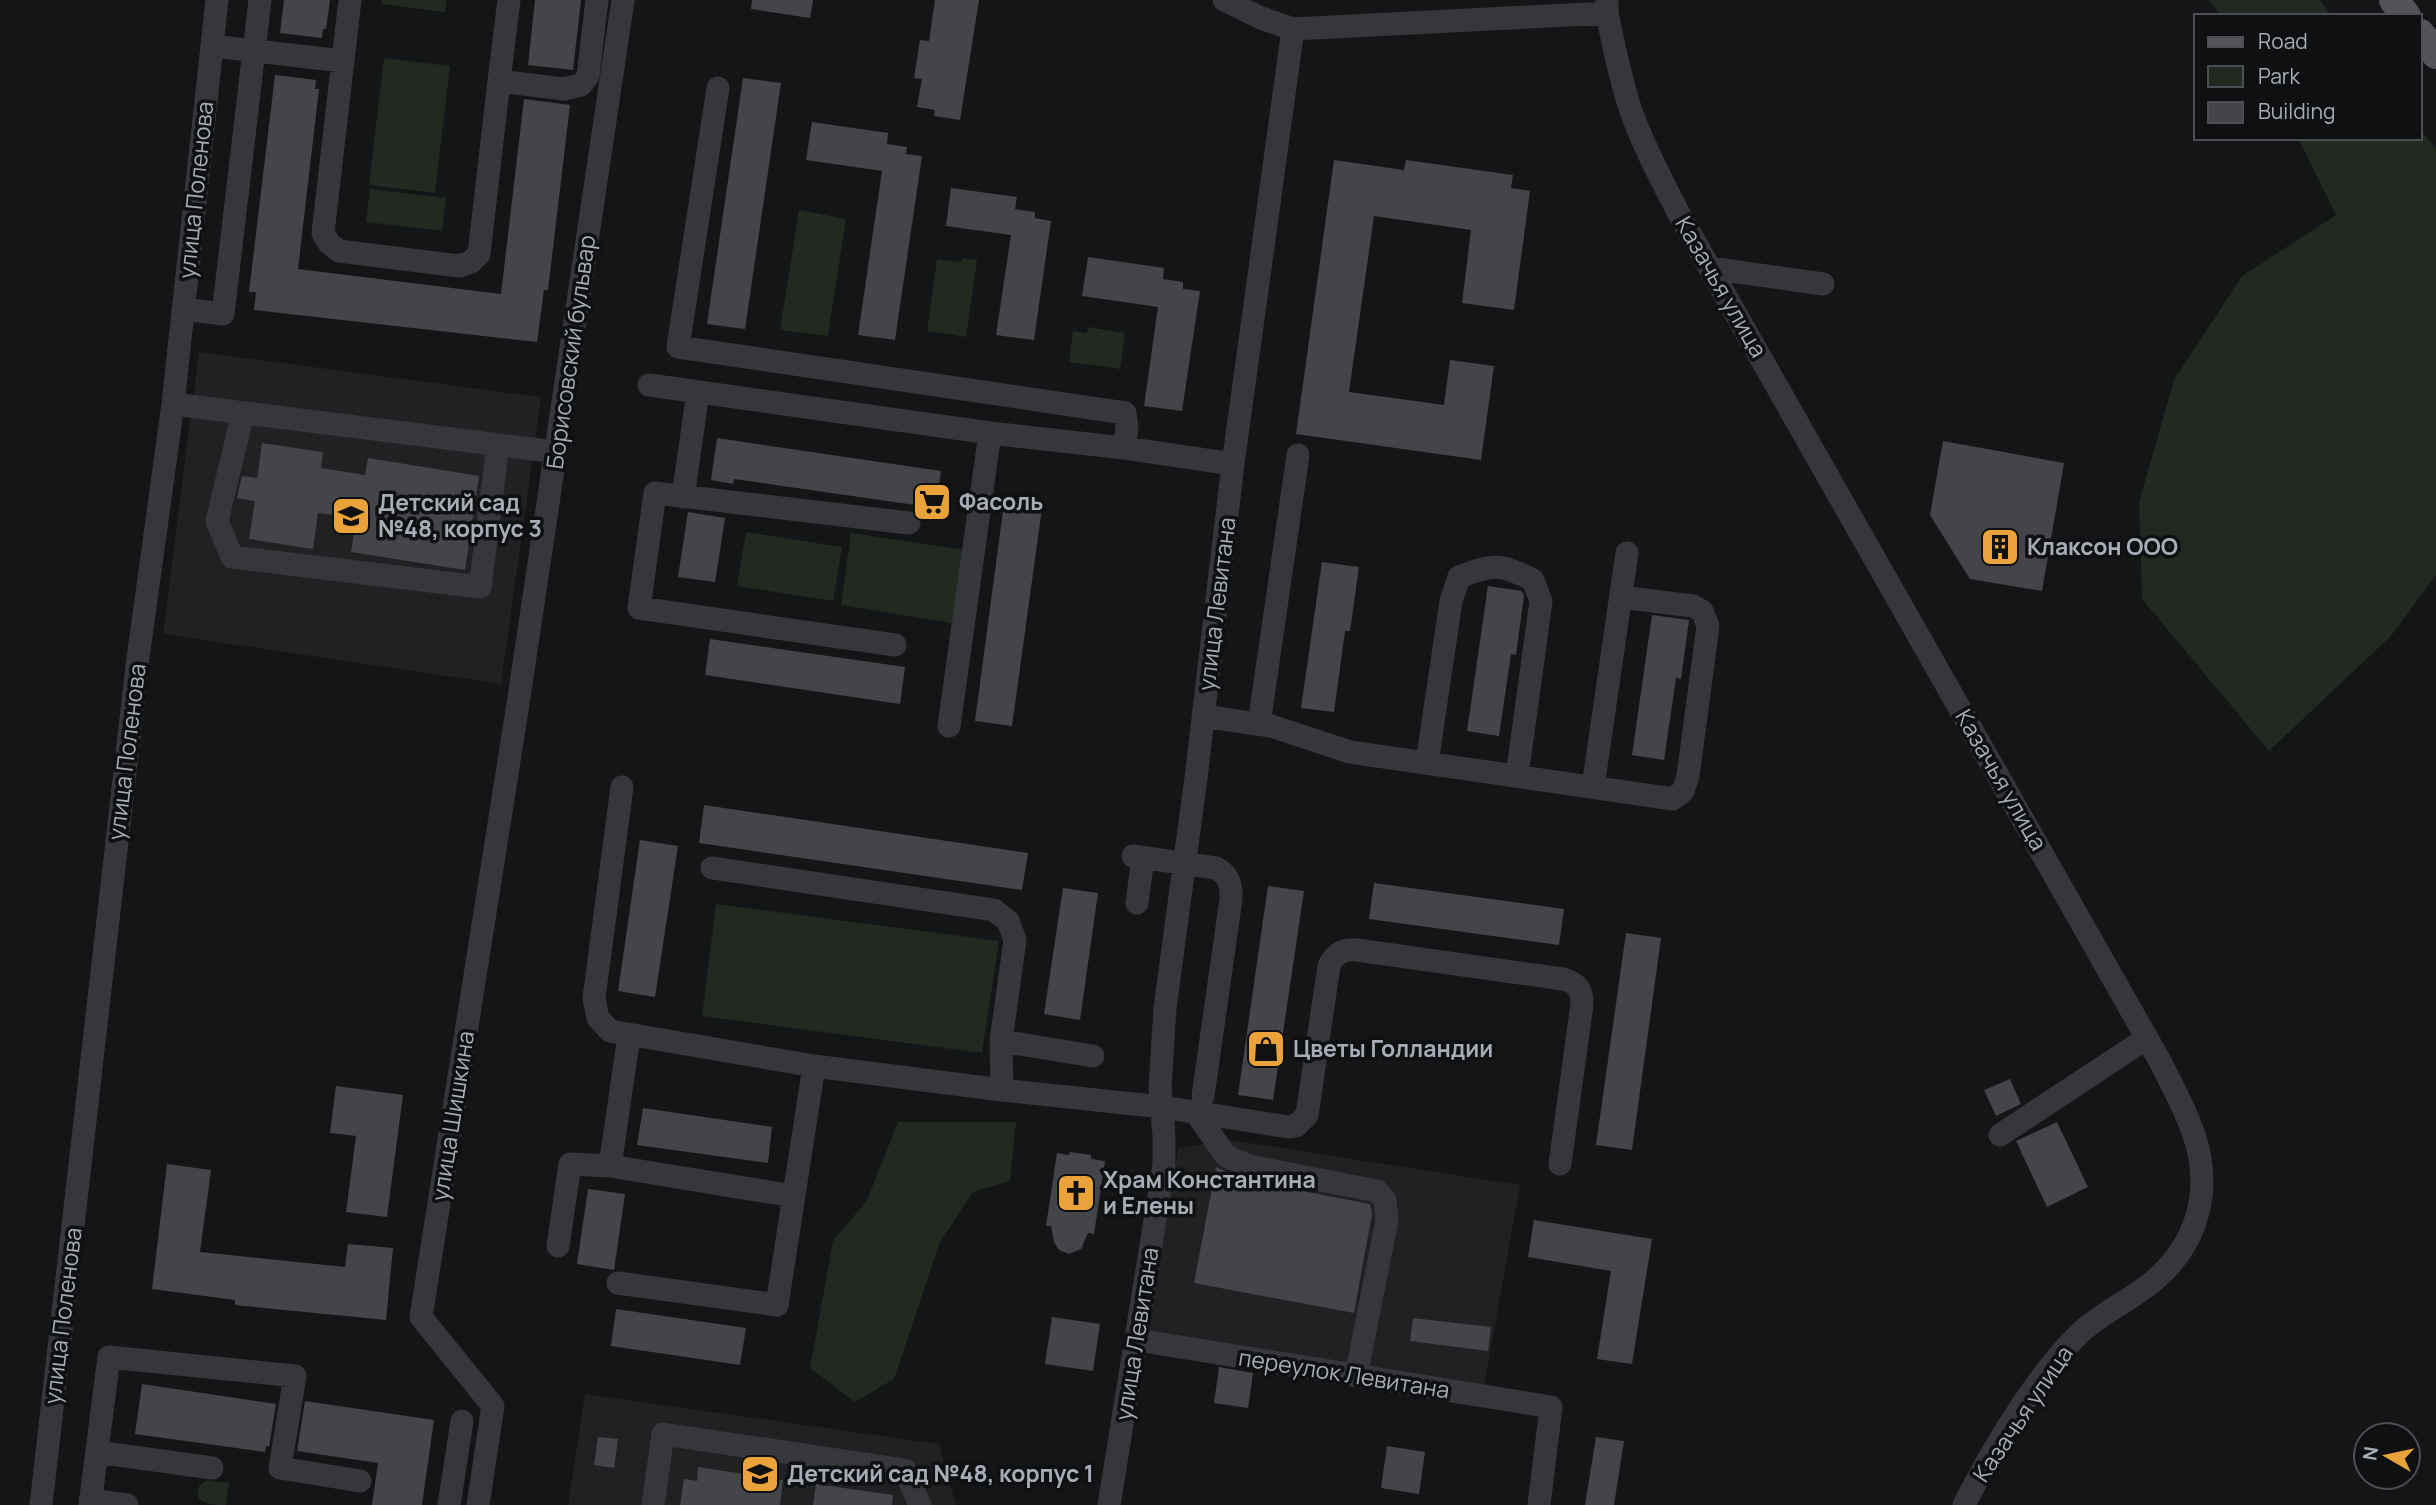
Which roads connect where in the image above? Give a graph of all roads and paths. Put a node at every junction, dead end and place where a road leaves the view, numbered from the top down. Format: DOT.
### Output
graph roads {
  1 [pos="217,0"];
  2 [pos="260,0"];
  3 [pos="350,0"];
  4 [pos="509,0"];
  5 [pos="597,0"];
  6 [pos="623,0"];
  7 [pos="1224,0"];
  8 [pos="1607,7"];
  9 [pos="1293,29"];
  10 [pos="2422,36"];
  11 [pos="212,46"];
  12 [pos="254,51"];
  13 [pos="2436,54"];
  14 [pos="343,61"];
  15 [pos="499,82"];
  16 [pos="718,88"];
  17 [pos="1710,268"];
  18 [pos="1823,284"];
  19 [pos="183,309"];
  20 [pos="649,385"];
  21 [pos="698,392"];
  22 [pos="173,404"];
  23 [pos="243,412"];
  24 [pos="990,433"];
  25 [pos="498,444"];
  26 [pos="1124,448"];
  27 [pos="556,452"];
  28 [pos="1298,455"];
  29 [pos="1233,464"];
  30 [pos="683,496"];
  31 [pos="909,523"];
  32 [pos="1627,553"];
  33 [pos="1621,597"];
  34 [pos="895,645"];
  35 [pos="518,704"];
  36 [pos="1203,716"];
  37 [pos="1259,724"];
  38 [pos="949,726"];
  39 [pos="1427,763"];
  40 [pos="1517,776"];
  41 [pos="622,787"];
  42 [pos="1593,787"];
  43 [pos="1184,864"];
  44 [pos="712,868"];
  45 [pos="1137,903"];
  46 [pos="629,1036"];
  47 [pos="2147,1038"];
  48 [pos="1001,1041"];
  49 [pos="1093,1056"];
  50 [pos="814,1066"];
  51 [pos="1002,1090"];
  52 [pos="1200,1104"];
  53 [pos="1162,1107"];
  54 [pos="2000,1135"];
  55 [pos="1560,1164"];
  56 [pos="610,1166"];
  57 [pos="793,1196"];
  58 [pos="558,1246"];
  59 [pos="618,1283"];
  60 [pos="1137,1340"];
  61 [pos="1356,1376"];
  62 [pos="461,1421"];
  63 [pos="97,1452"];
  64 [pos="212,1468"];
  65 [pos="360,1481"];
  66 [pos="90,1502"];
  67 [pos="41,1505"];
  68 [pos="127,1505"];
  69 [pos="449,1505"];
  70 [pos="478,1505"];
  71 [pos="653,1505"];
  72 [pos="920,1505"];
  73 [pos="1109,1505"];
  74 [pos="1539,1505"];
  75 [pos="1964,1505"];
  1 -- 11 [label="street, улица Поленова"];
  2 -- 12 [label="street"];
  3 -- 14 [label="street"];
  4 -- 15 [label="street"];
  5 -- 15 [label="street"];
  6 -- 27 [label="street, Борисовский бульвар"];
  7 -- 9 [label="street"];
  8 -- 9 [label="street"];
  8 -- 17 [label="street, Казачья улица"];
  9 -- 29 [label="street, улица Левитана"];
  10 -- 13 [label="main road"];
  11 -- 12 [label="street"];
  11 -- 19 [label="street, улица Поленова"];
  12 -- 14 [label="street"];
  12 -- 19 [label="street"];
  14 -- 15 [label="street"];
  16 -- 26 [label="street"];
  17 -- 18 [label="street"];
  17 -- 47 [label="street, Казачья улица"];
  19 -- 22 [label="street, улица Поленова"];
  20 -- 21 [label="street"];
  21 -- 24 [label="street"];
  21 -- 30 [label="street"];
  22 -- 23 [label="street"];
  22 -- 67 [label="street, улица Поленова"];
  23 -- 25 [label="street"];
  23 -- 25 [label="street"];
  24 -- 26 [label="street"];
  24 -- 38 [label="street"];
  25 -- 27 [label="street"];
  26 -- 29 [label="street"];
  27 -- 35 [label="street, Борисовский бульвар"];
  28 -- 37 [label="street"];
  29 -- 36 [label="street, улица Левитана"];
  30 -- 31 [label="street"];
  30 -- 34 [label="street"];
  32 -- 33 [label="street"];
  33 -- 42 [label="street"];
  33 -- 42 [label="street"];
  35 -- 70 [label="street, улица Шишкина"];
  36 -- 37 [label="street"];
  36 -- 43 [label="street, улица Левитана"];
  37 -- 39 [label="street"];
  39 -- 40 [label="street"];
  39 -- 40 [label="street"];
  40 -- 42 [label="street"];
  41 -- 46 [label="street"];
  43 -- 45 [label="street"];
  43 -- 52 [label="street"];
  43 -- 53 [label="street, улица Левитана"];
  44 -- 48 [label="street"];
  46 -- 50 [label="street"];
  46 -- 56 [label="street"];
  47 -- 54 [label="street"];
  47 -- 75 [label="street, Казачья улица"];
  48 -- 49 [label="street"];
  48 -- 51 [label="street"];
  50 -- 51 [label="street"];
  50 -- 57 [label="street"];
  51 -- 53 [label="street"];
  52 -- 53 [label="street"];
  52 -- 55 [label="street"];
  52 -- 61 [label="street"];
  53 -- 60 [label="street, улица Левитана"];
  56 -- 57 [label="street"];
  56 -- 58 [label="street"];
  57 -- 59 [label="street"];
  60 -- 61 [label="street, переулок Левитана"];
  60 -- 73 [label="street, улица Левитана"];
  61 -- 74 [label="street, переулок Левитана"];
  62 -- 69 [label="street"];
  63 -- 64 [label="street"];
  63 -- 65 [label="street"];
  63 -- 66 [label="street"];
  66 -- 68 [label="street"];
  71 -- 72 [label="street"];
}
